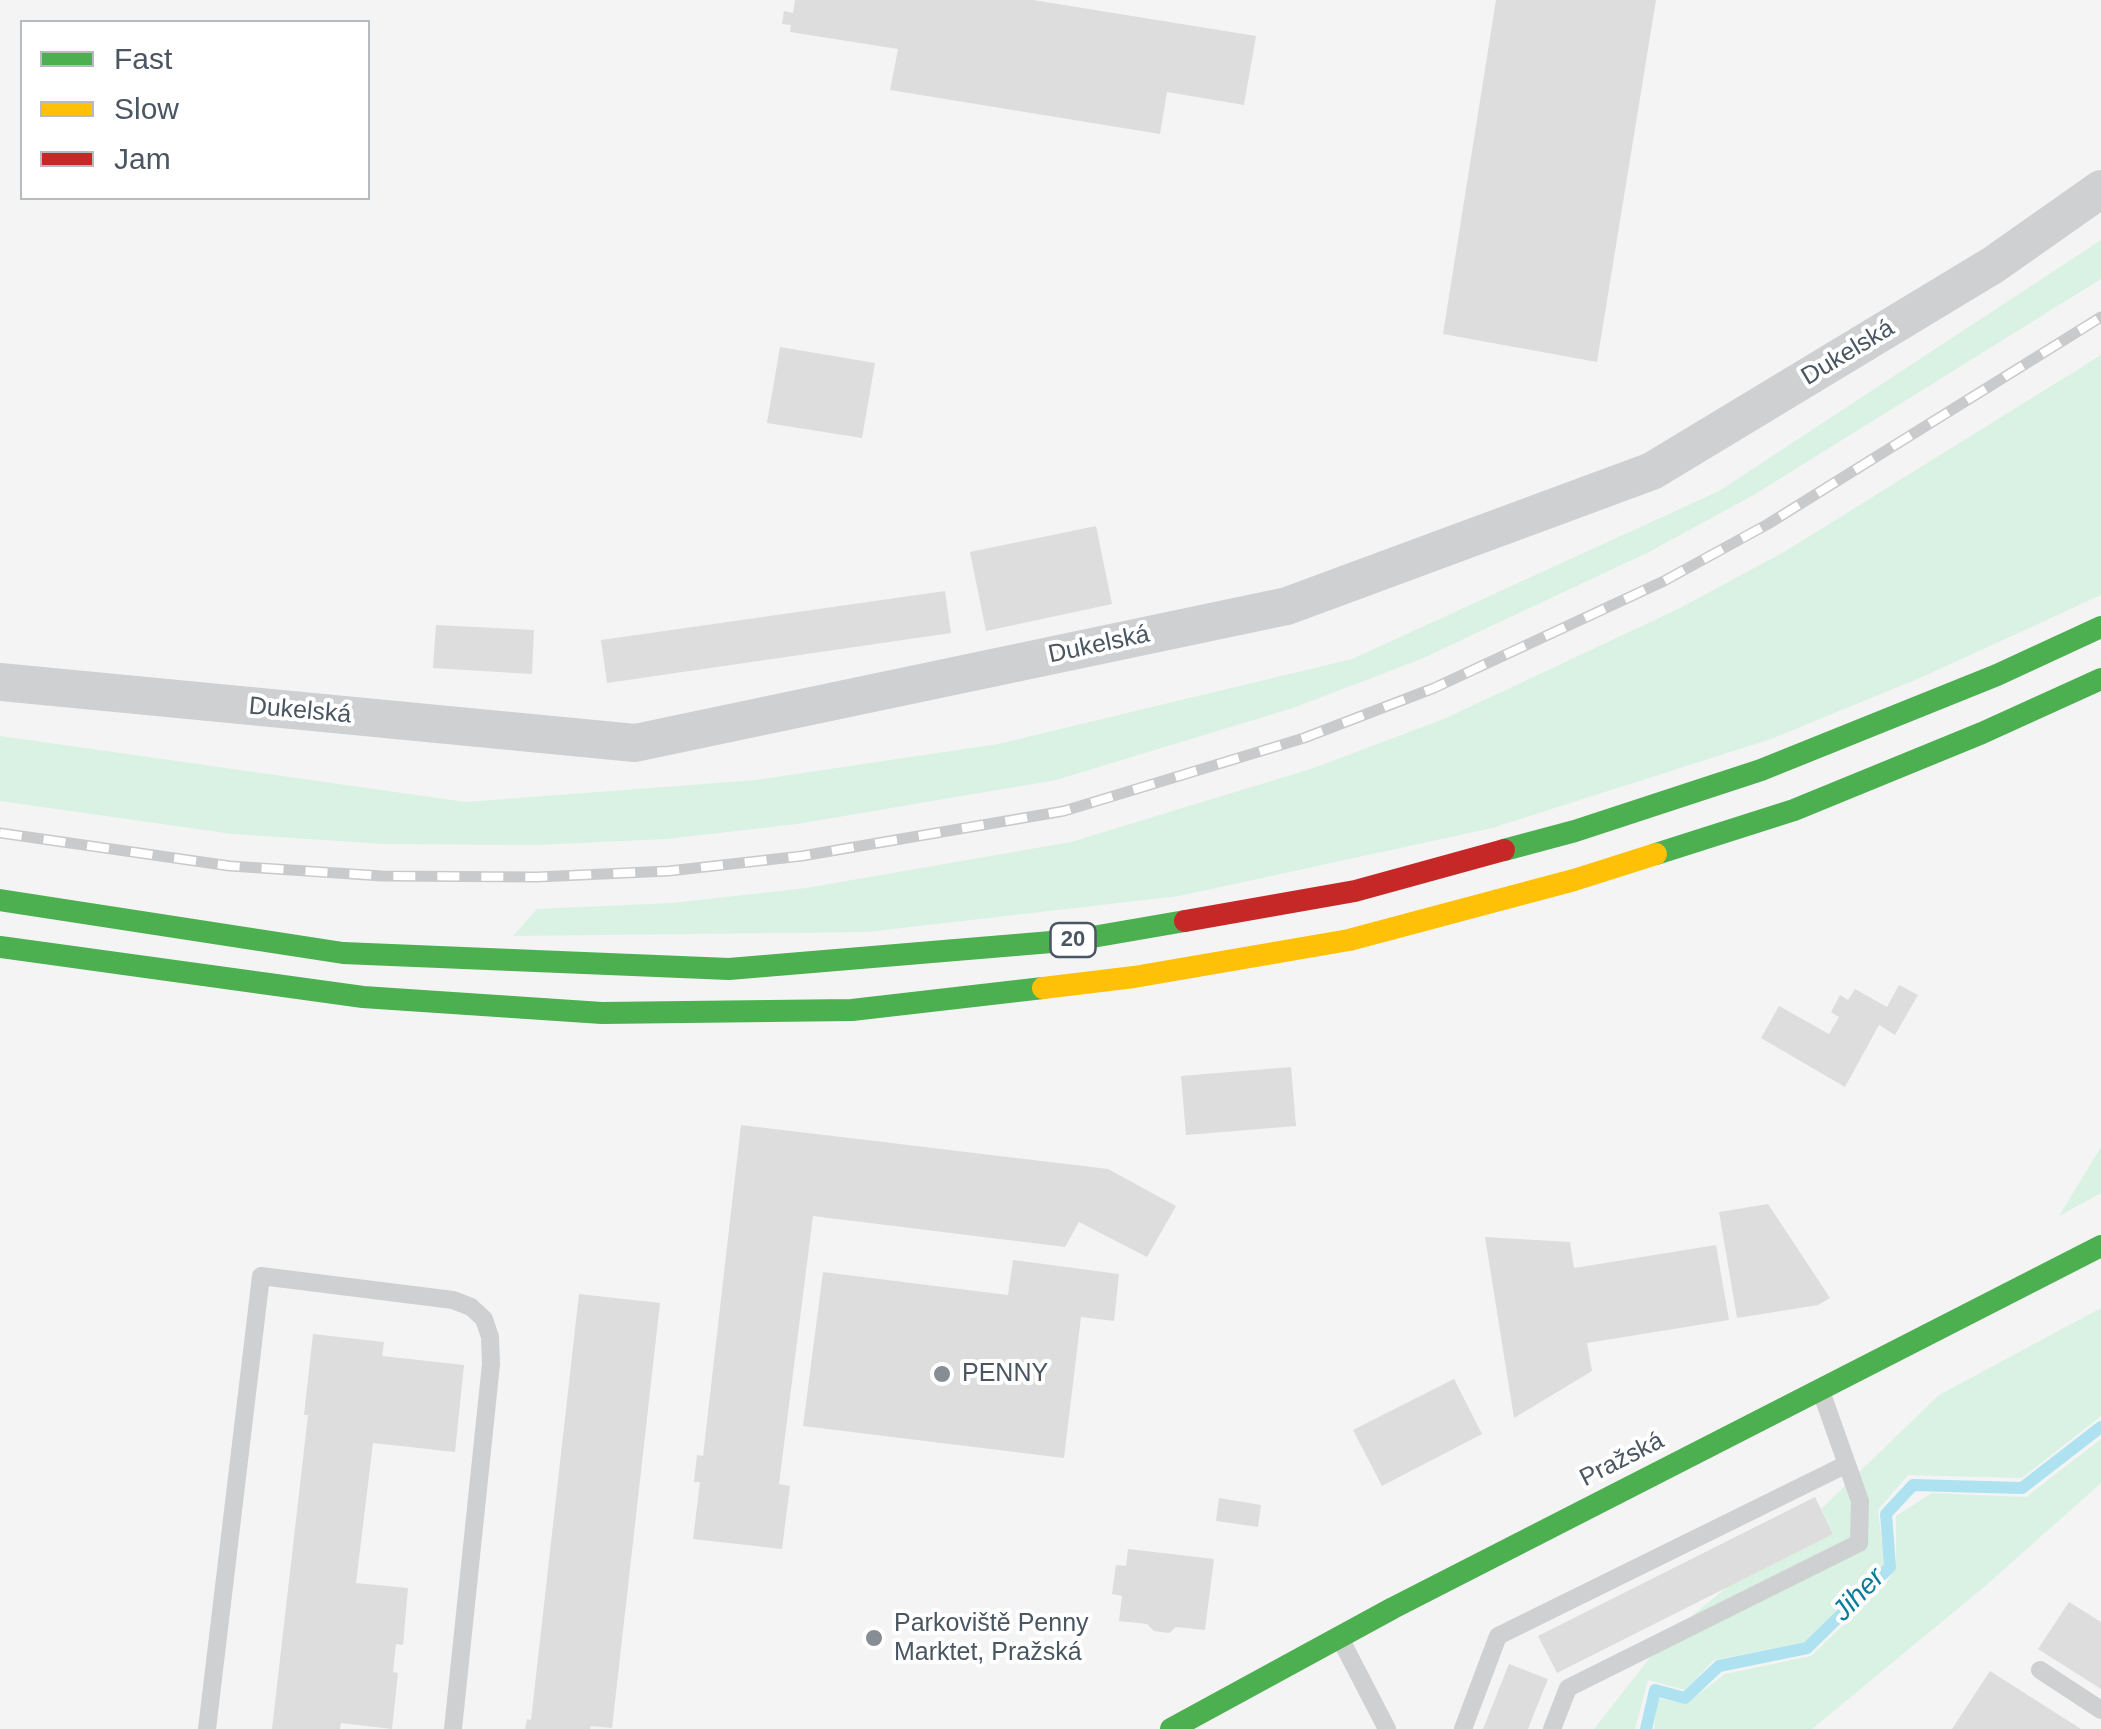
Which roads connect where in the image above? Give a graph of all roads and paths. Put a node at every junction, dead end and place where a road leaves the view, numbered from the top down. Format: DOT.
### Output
graph roads {
  1 [pos="2101,189"];
  2 [pos="2101,626"];
  3 [pos="2101,679"];
  4 [pos="0,682"];
  5 [pos="0,900"];
  6 [pos="0,947"];
  7 [pos="2101,1246"];
  8 [pos="1820,1389"];
  9 [pos="1846,1464"];
  10 [pos="1340,1637"];
  11 [pos="2040,1670"];
  12 [pos="2101,1710"];
  13 [pos="207,1729"];
  14 [pos="453,1729"];
  15 [pos="1171,1729"];
  16 [pos="1388,1729"];
  17 [pos="1463,1729"];
  18 [pos="1552,1729"];
  1 -- 4 [label="street, Dukelská"];
  2 -- 5 [label="main road, 20"];
  3 -- 6 [label="main road, 20"];
  7 -- 8 [label="main road, Pražská"];
  8 -- 9 [label="lane"];
  8 -- 10 [label="main road, Pražská"];
  9 -- 17 [label="lane"];
  9 -- 18 [label="lane"];
  10 -- 15 [label="main road, Pražská"];
  10 -- 16 [label="lane"];
  11 -- 12 [label="lane"];
  13 -- 14 [label="lane"];
}
